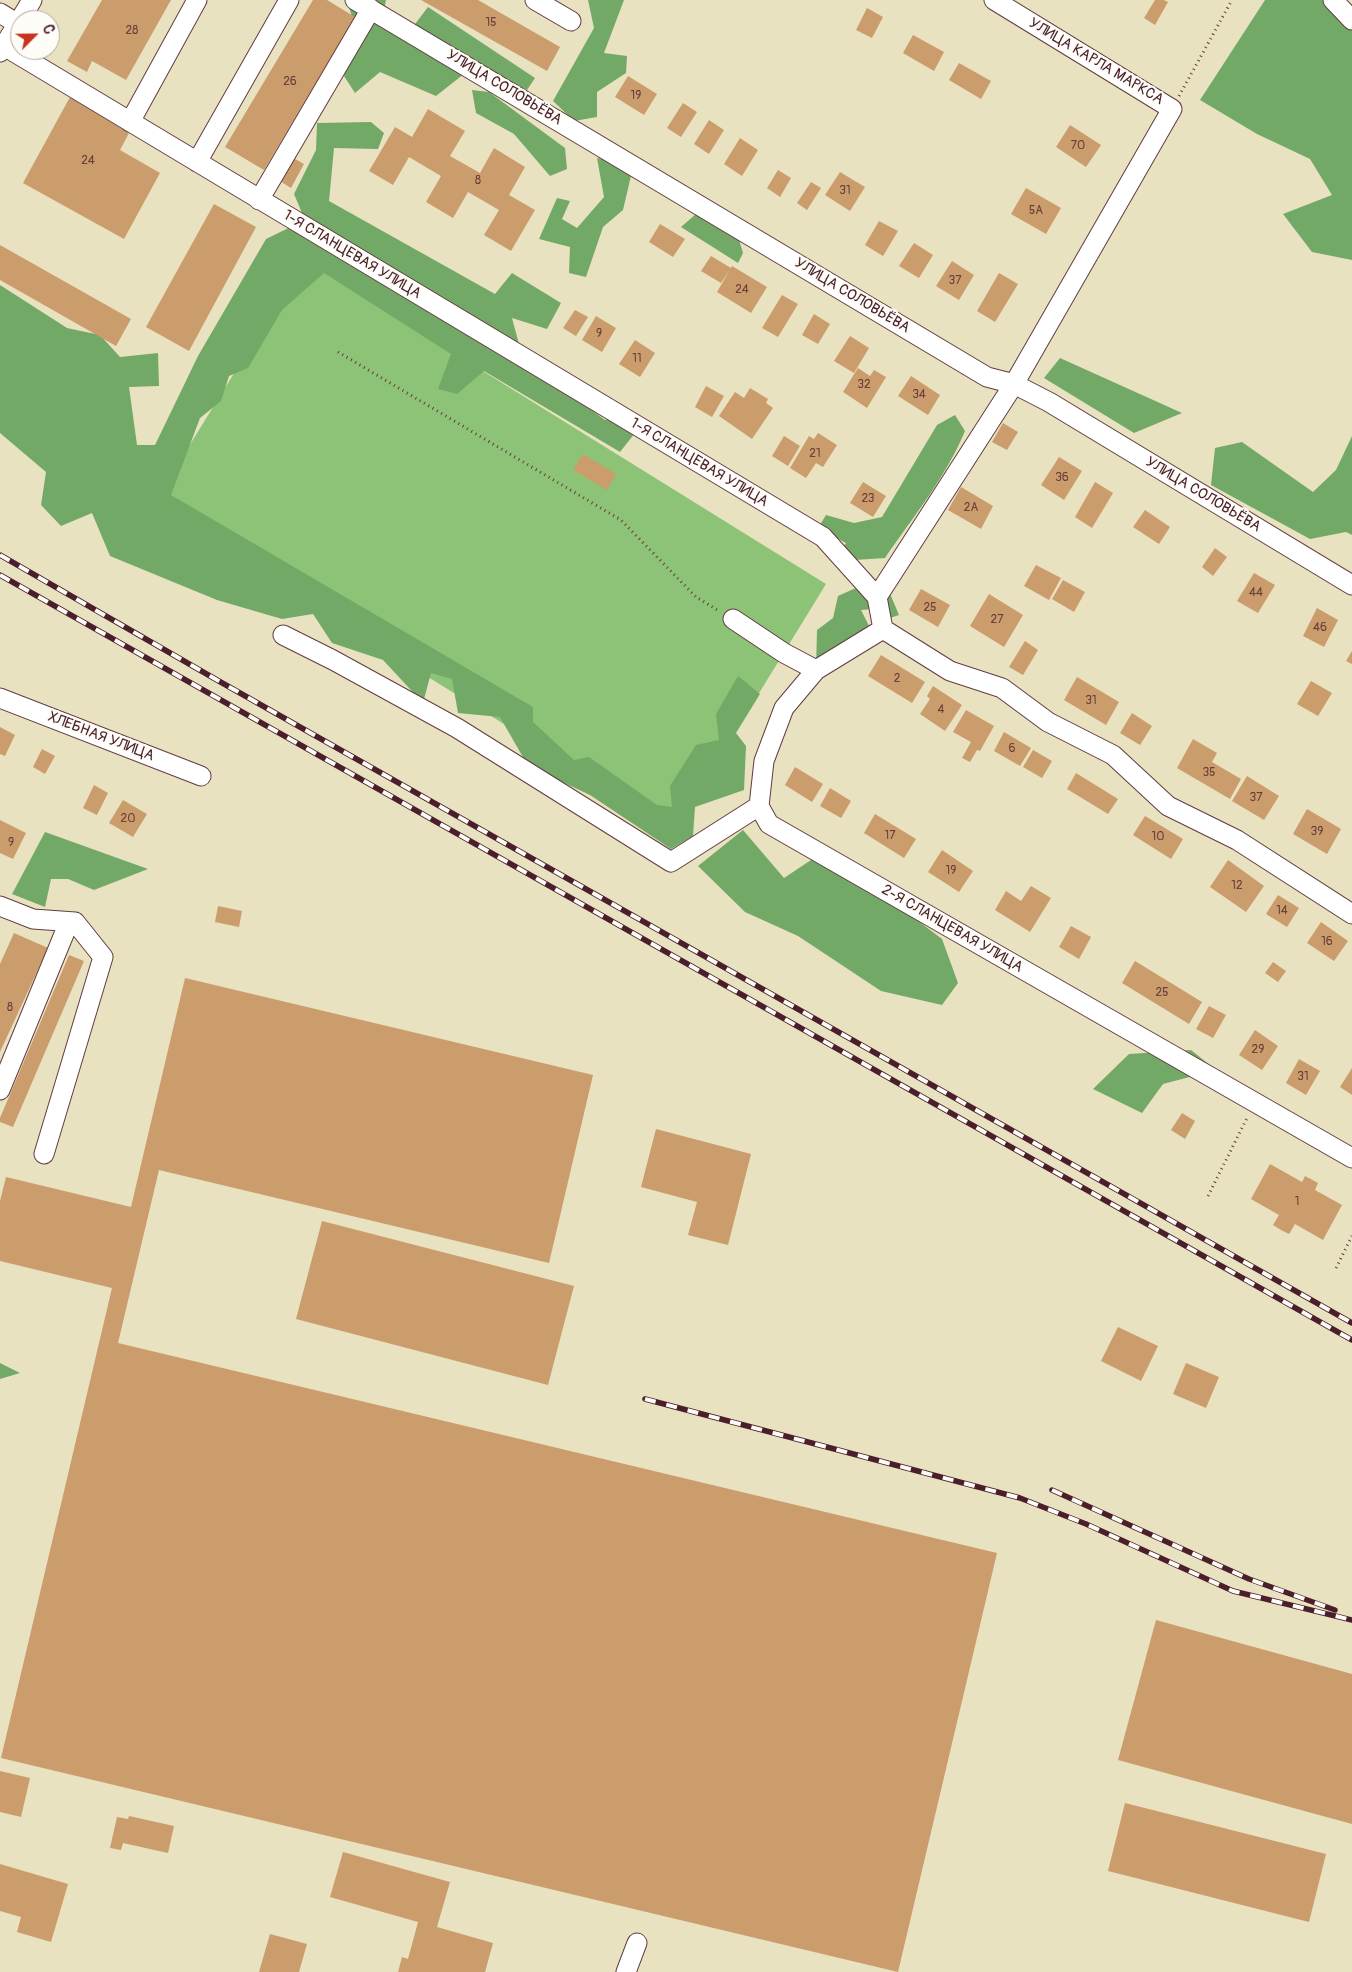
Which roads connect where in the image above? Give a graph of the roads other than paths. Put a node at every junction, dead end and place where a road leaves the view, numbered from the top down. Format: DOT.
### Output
graph roads {
  1 [pos="197,0"];
  2 [pos="289,0"];
  3 [pos="535,0"];
  4 [pos="994,0"];
  5 [pos="1333,0"];
  6 [pos="363,5"];
  7 [pos="1352,20"];
  8 [pos="571,21"];
  9 [pos="10,36"];
  10 [pos="2,49"];
  11 [pos="130,122"];
  12 [pos="197,162"];
  13 [pos="260,200"];
  14 [pos="1014,384"];
  15 [pos="1352,585"];
  16 [pos="877,597"];
  17 [pos="732,620"];
  18 [pos="883,629"];
  19 [pos="283,635"];
  20 [pos="816,670"];
  21 [pos="0,698"];
  22 [pos="201,776"];
  23 [pos="760,806"];
  24 [pos="0,906"];
  25 [pos="1352,914"];
  26 [pos="69,922"];
  27 [pos="0,1090"];
  28 [pos="44,1154"];
  29 [pos="1352,1158"];
  30 [pos="637,1943"];
  31 [pos="626,1972"];
  1 -- 11 [label="street"];
  2 -- 12 [label="street"];
  3 -- 8 [label="street"];
  4 -- 14 [label="street, УЛИЦА КАРЛА МАРКСА"];
  5 -- 7 [label="street"];
  6 -- 13 [label="street"];
  6 -- 14 [label="street, УЛИЦА СОЛОВЬЁВА"];
  9 -- 10 [label="street"];
  10 -- 11 [label="street, 1-Я СЛАНЦЕВАЯ УЛИЦА"];
  11 -- 12 [label="street, 1-Я СЛАНЦЕВАЯ УЛИЦА"];
  12 -- 13 [label="street, 1-Я СЛАНЦЕВАЯ УЛИЦА"];
  13 -- 16 [label="street, 1-Я СЛАНЦЕВАЯ УЛИЦА"];
  14 -- 15 [label="street, УЛИЦА СОЛОВЬЁВА"];
  14 -- 16 [label="street"];
  16 -- 18 [label="street"];
  17 -- 20 [label="street"];
  18 -- 20 [label="street"];
  18 -- 25 [label="street"];
  19 -- 23 [label="street"];
  20 -- 23 [label="street"];
  21 -- 22 [label="street, ХЛЕБНАЯ УЛИЦА"];
  23 -- 29 [label="street, 2-Я СЛАНЦЕВАЯ УЛИЦА"];
  24 -- 26 [label="street"];
  26 -- 27 [label="street"];
  26 -- 28 [label="street"];
  30 -- 31 [label="street"];
}
